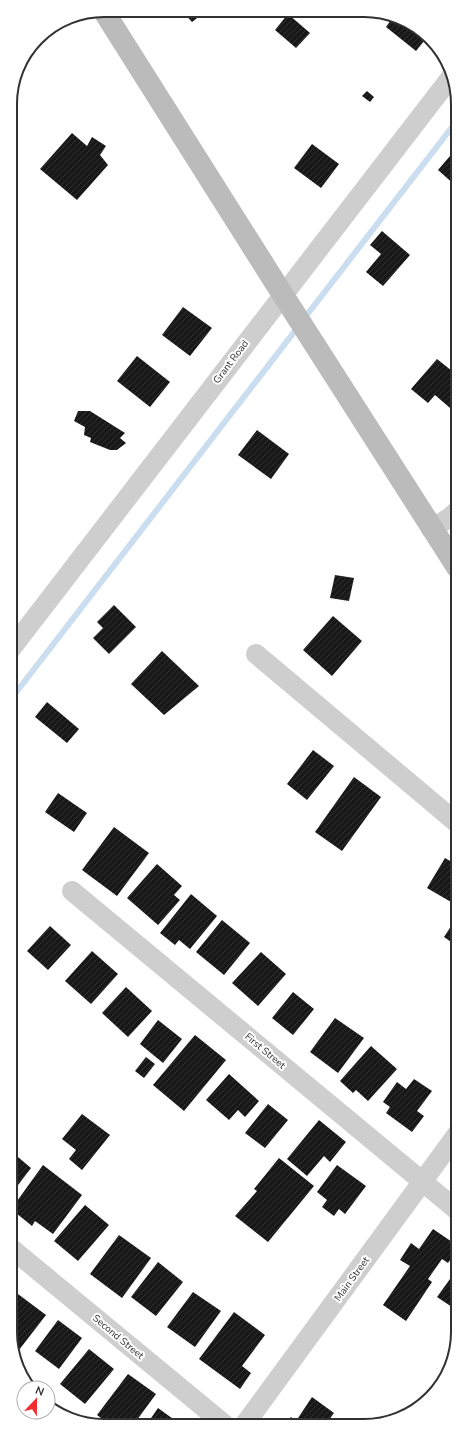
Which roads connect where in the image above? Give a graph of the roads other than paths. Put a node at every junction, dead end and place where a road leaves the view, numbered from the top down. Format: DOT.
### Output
graph roads {
  1 [pos="112,17"];
  2 [pos="448,82"];
  3 [pos="282,295"];
  4 [pos="446,519"];
  5 [pos="451,541"];
  6 [pos="17,641"];
  7 [pos="256,654"];
  8 [pos="451,819"];
  9 [pos="72,891"];
  10 [pos="451,1143"];
  11 [pos="422,1182"];
  12 [pos="451,1205"];
  13 [pos="17,1253"];
  14 [pos="218,1419"];
  15 [pos="249,1419"];
  1 -- 3 [label="main road"];
  2 -- 3 [label="street, Grant Road"];
  3 -- 4 [label="main road"];
  3 -- 6 [label="street, Grant Road"];
  4 -- 5 [label="main road"];
  7 -- 8 [label="street"];
  9 -- 11 [label="street, First Street"];
  10 -- 11 [label="street, Main Street"];
  11 -- 12 [label="street, First Street"];
  11 -- 15 [label="street, Main Street"];
  13 -- 14 [label="street, Second Street"];
}
